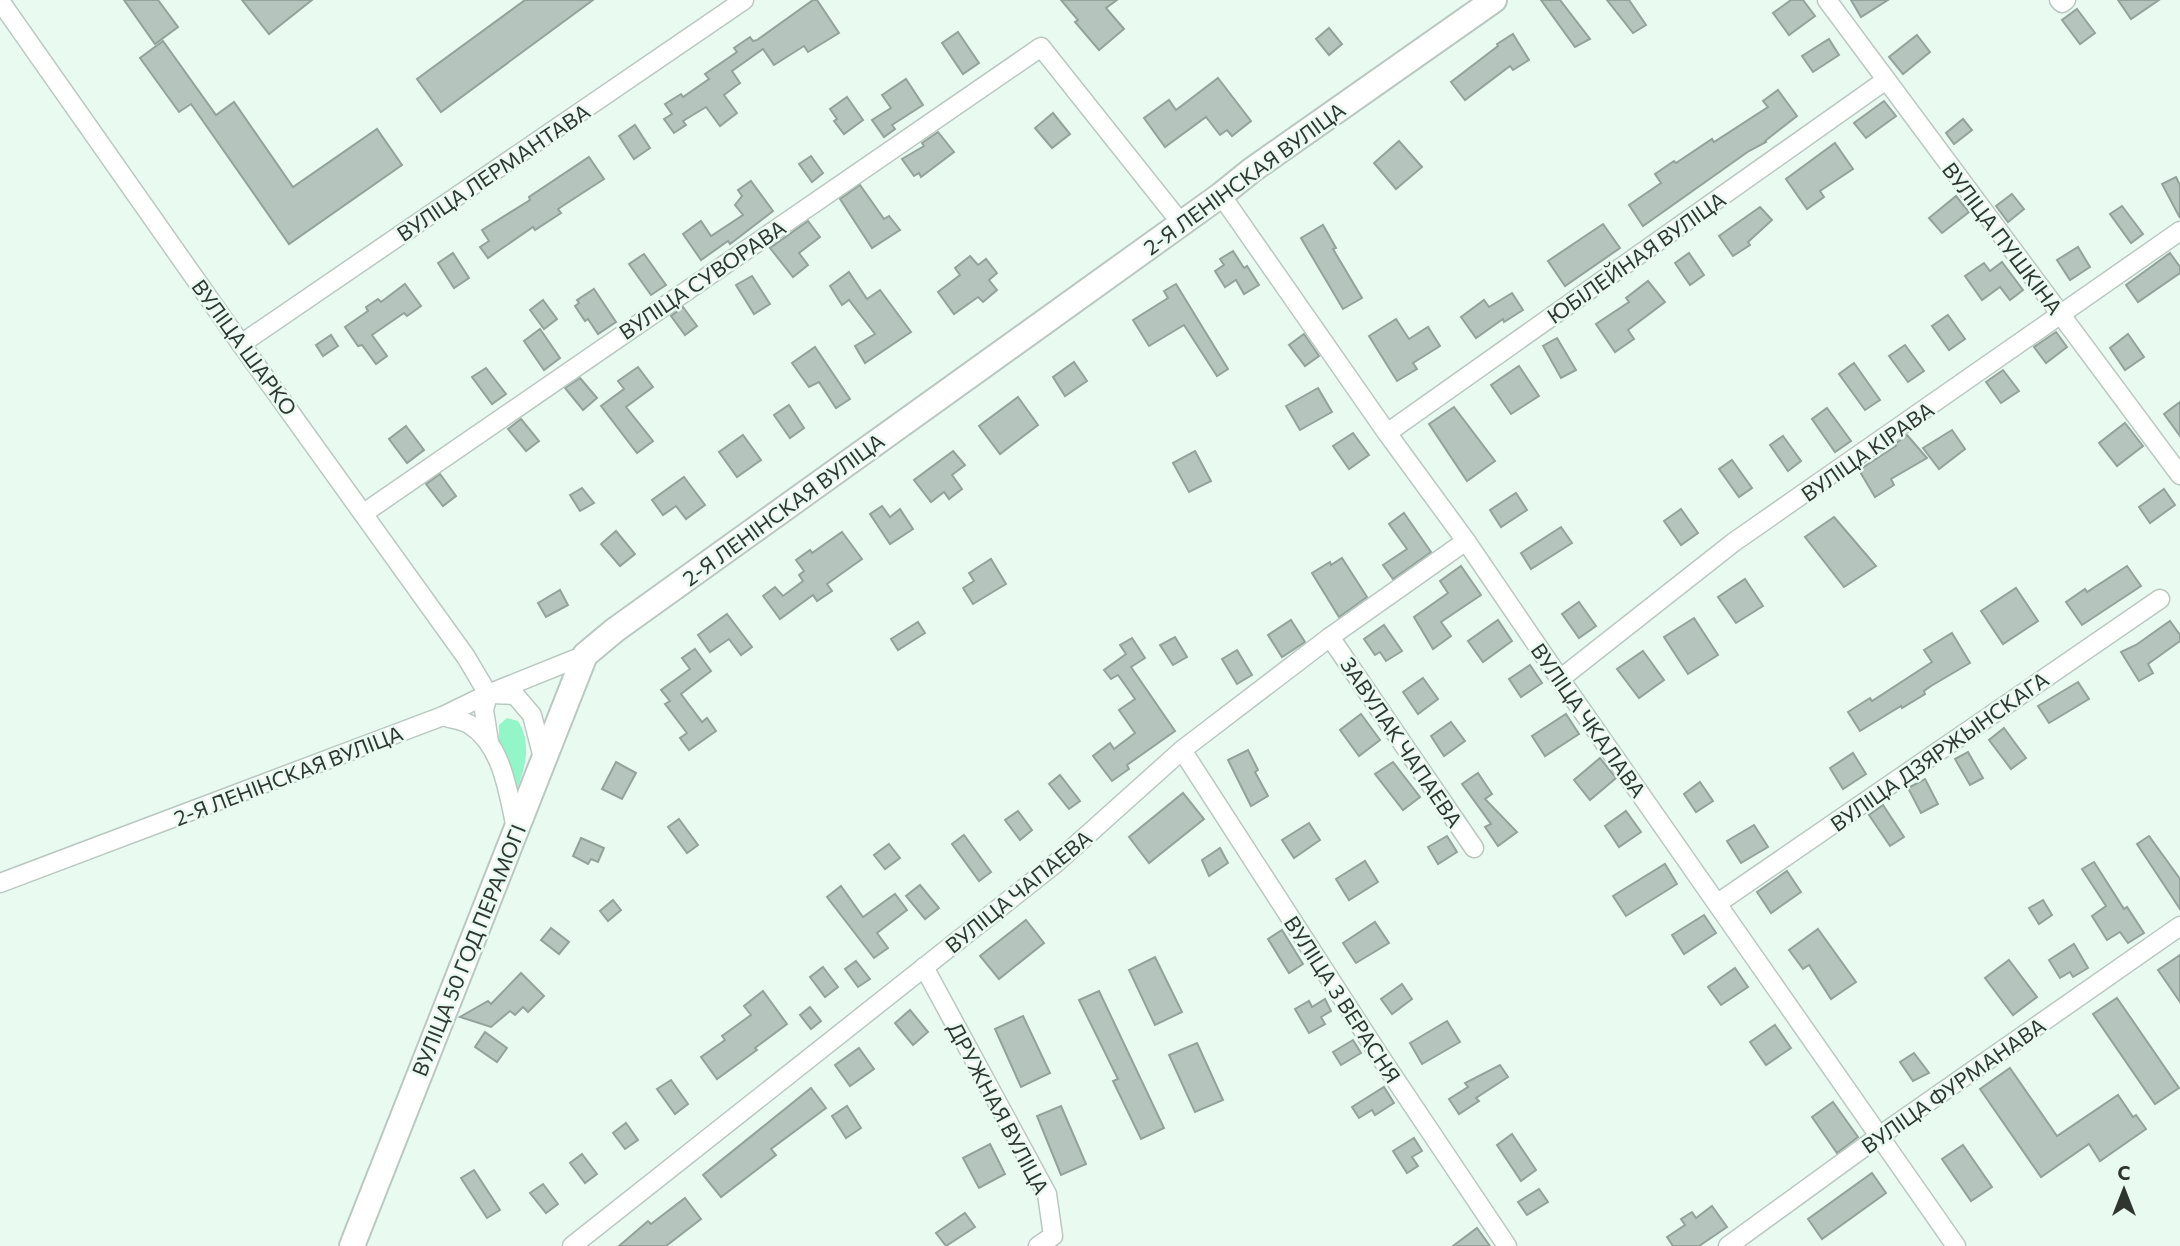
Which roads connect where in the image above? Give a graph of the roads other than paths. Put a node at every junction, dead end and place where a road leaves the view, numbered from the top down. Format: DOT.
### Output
graph roads {
  1 [pos="744,0"];
  2 [pos="1494,0"];
  3 [pos="1827,0"];
  4 [pos="2059,0"];
  5 [pos="2066,0"];
  6 [pos="0,1"];
  7 [pos="1886,80"];
  8 [pos="1221,195"];
  9 [pos="1181,223"];
  10 [pos="2180,231"];
  11 [pos="2061,316"];
  12 [pos="241,344"];
  13 [pos="1387,433"];
  14 [pos="2180,475"];
  15 [pos="364,513"];
  16 [pos="1466,541"];
  17 [pos="2160,599"];
  18 [pos="1330,637"];
  19 [pos="585,655"];
  20 [pos="1560,679"];
  21 [pos="488,694"];
  22 [pos="443,716"];
  23 [pos="489,742"];
  24 [pos="1182,750"];
  25 [pos="544,763"];
  26 [pos="516,828"];
  27 [pos="1474,848"];
  28 [pos="0,883"];
  29 [pos="1718,903"];
  30 [pos="2180,926"];
  31 [pos="925,968"];
  32 [pos="1878,1137"];
  33 [pos="352,1246"];
  34 [pos="572,1246"];
  35 [pos="1038,1246"];
  36 [pos="1507,1246"];
  37 [pos="1728,1246"];
  38 [pos="1956,1246"];
  1 -- 12 [label="street, ВУЛІЦА ЛЕРМАНТАВА"];
  2 -- 8 [label="main road, 2-Я ЛЕНІНСКАЯ ВУЛІЦА"];
  3 -- 7 [label="street, ВУЛІЦА ПУШКІНА"];
  4 -- 5 [label="street"];
  6 -- 12 [label="street, ВУЛІЦА ШАРКО"];
  7 -- 11 [label="street, ВУЛІЦА ПУШКІНА"];
  7 -- 13 [label="street, ЮБІЛЕЙНАЯ ВУЛІЦА"];
  8 -- 9 [label="main road, 2-Я ЛЕНІНСКАЯ ВУЛІЦА"];
  8 -- 13 [label="street, ВУЛІЦА ЧКАЛАВА"];
  9 -- 15 [label="street, ВУЛІЦА СУВОРАВА"];
  9 -- 19 [label="main road, 2-Я ЛЕНІНСКАЯ ВУЛІЦА"];
  10 -- 11 [label="street, ВУЛІЦА КІРАВА"];
  11 -- 14 [label="street, ВУЛІЦА ПУШКІНА"];
  11 -- 20 [label="street, ВУЛІЦА КІРАВА"];
  12 -- 15 [label="street, ВУЛІЦА ШАРКО"];
  13 -- 16 [label="street, ВУЛІЦА ЧКАЛАВА"];
  15 -- 21 [label="street, ВУЛІЦА ШАРКО"];
  16 -- 18 [label="street, ВУЛІЦА ЧАПАЕВА"];
  16 -- 20 [label="street, ВУЛІЦА ЧКАЛАВА"];
  17 -- 29 [label="street, ВУЛІЦА ДЗЯРЖЫНСКАГА"];
  18 -- 24 [label="street, ВУЛІЦА ЧАПАЕВА"];
  18 -- 27 [label="street, ЗАВУЛАК ЧАПАЕВА"];
  19 -- 21 [label="street, 2-Я ЛЕНІНСКАЯ ВУЛІЦА"];
  19 -- 25 [label="main road, ВУЛІЦА 50 ГОД ПЕРАМОГІ"];
  20 -- 29 [label="street, ВУЛІЦА ЧКАЛАВА"];
  21 -- 22 [label="street, 2-Я ЛЕНІНСКАЯ ВУЛІЦА"];
  21 -- 23 [label="street"];
  21 -- 25 [label="street"];
  22 -- 23 [label="street"];
  22 -- 28 [label="street, 2-Я ЛЕНІНСКАЯ ВУЛІЦА"];
  23 -- 26 [label="street"];
  24 -- 31 [label="street, ВУЛІЦА ЧАПАЕВА"];
  24 -- 36 [label="street, ВУЛІЦА 3 ВЕРАСНЯ"];
  25 -- 26 [label="main road, ВУЛІЦА 50 ГОД ПЕРАМОГІ"];
  26 -- 33 [label="main road, ВУЛІЦА 50 ГОД ПЕРАМОГІ"];
  29 -- 32 [label="street, ВУЛІЦА ЧКАЛАВА"];
  30 -- 32 [label="street, ВУЛІЦА ФУРМАНАВА"];
  31 -- 34 [label="street, ВУЛІЦА ЧАПАЕВА"];
  31 -- 35 [label="street, ДРУЖНАЯ ВУЛІЦА"];
  32 -- 37 [label="street, ВУЛІЦА ФУРМАНАВА"];
  32 -- 38 [label="street, ВУЛІЦА ЧКАЛАВА"];
}
